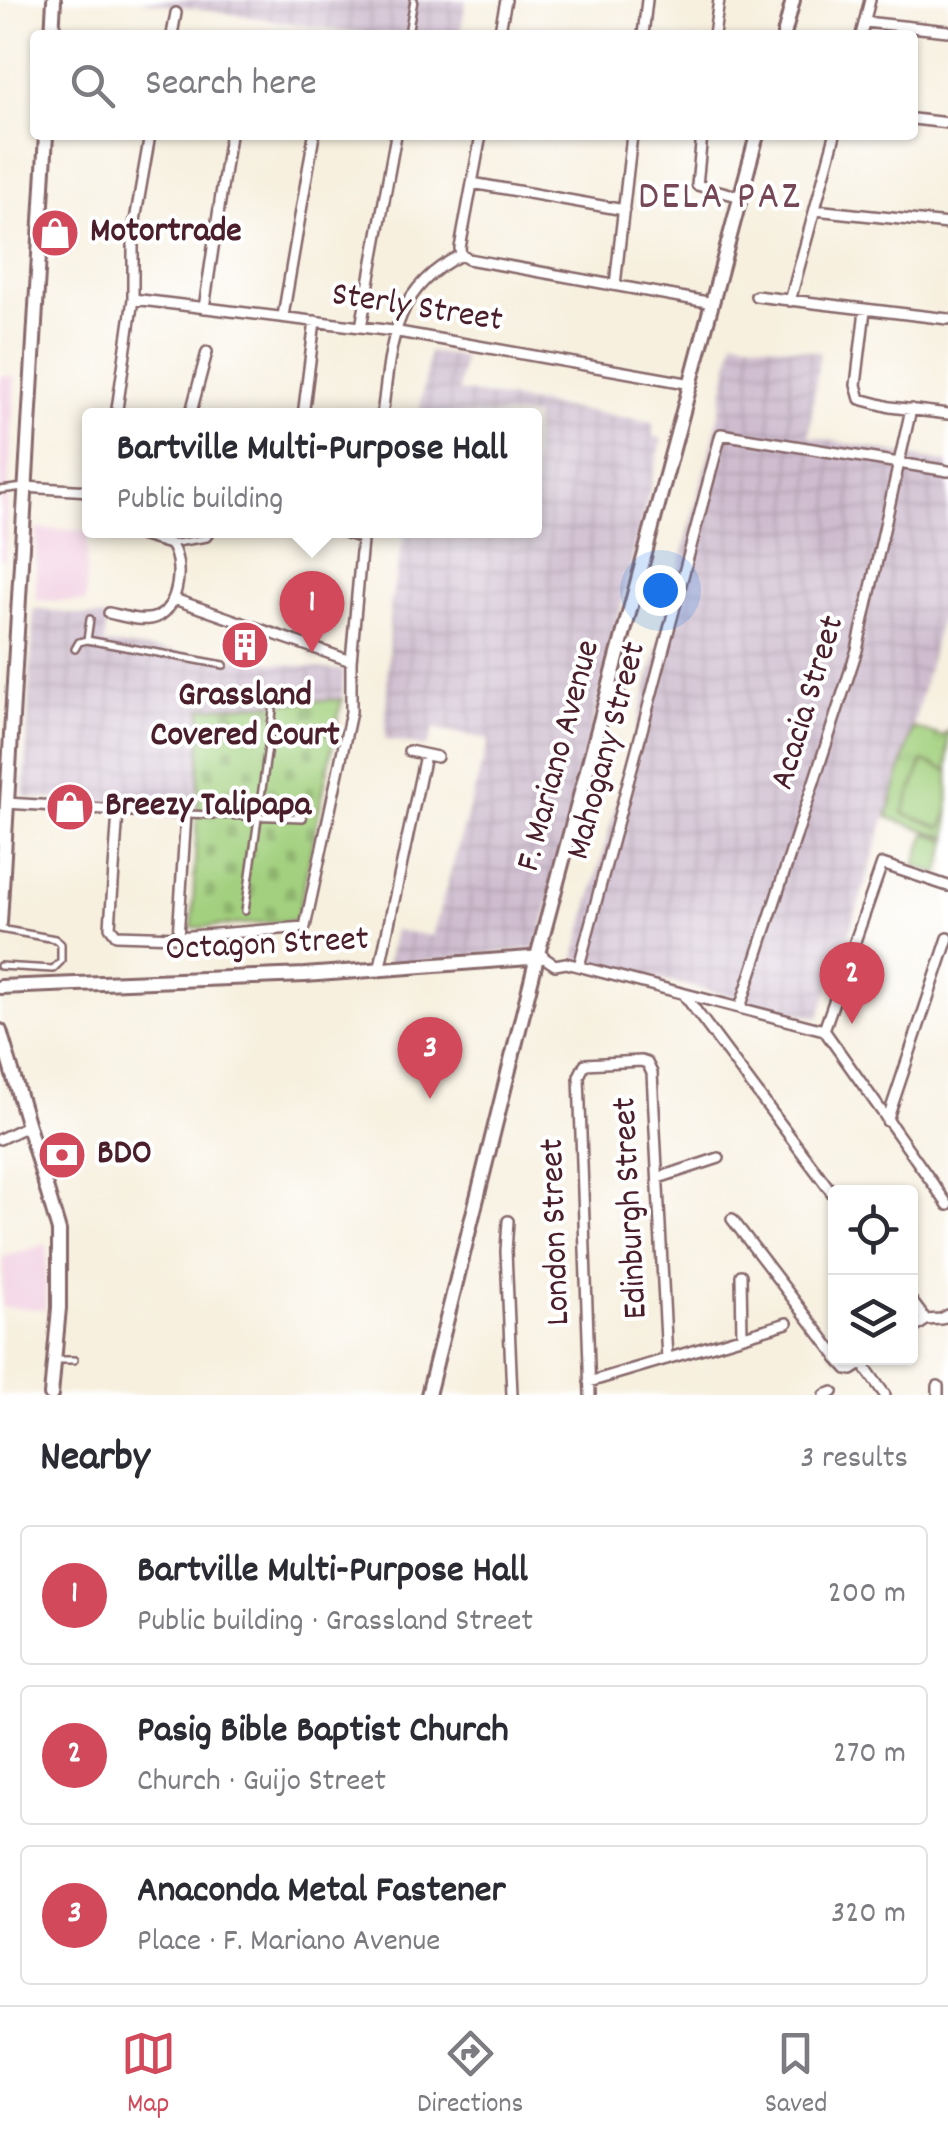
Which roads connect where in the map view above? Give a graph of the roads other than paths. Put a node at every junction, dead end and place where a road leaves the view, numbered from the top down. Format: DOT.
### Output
graph roads {
  1 [pos="54,0"];
  2 [pos="414,0"];
  3 [pos="506,0"];
  4 [pos="647,0"];
  5 [pos="719,0"];
  6 [pos="793,0"];
  7 [pos="870,0"];
  8 [pos="176,12"];
  9 [pos="864,22"];
  10 [pos="408,28"];
  11 [pos="52,30"];
  12 [pos="173,30"];
  13 [pos="501,30"];
  14 [pos="644,30"];
  15 [pos="715,30"];
  16 [pos="785,30"];
  17 [pos="862,30"];
  18 [pos="948,31"];
  19 [pos="918,120"];
  20 [pos="948,124"];
  21 [pos="46,140"];
  22 [pos="149,140"];
  23 [pos="229,140"];
  24 [pos="313,140"];
  25 [pos="395,140"];
  26 [pos="479,140"];
  27 [pos="629,140"];
  28 [pos="702,140"];
  29 [pos="756,140"];
  30 [pos="834,140"];
  31 [pos="472,183"];
  32 [pos="741,197"];
  33 [pos="624,210"];
  34 [pos="816,210"];
  35 [pos="948,224"];
  36 [pos="461,255"];
  37 [pos="616,285"];
  38 [pos="756,296"];
  39 [pos="133,299"];
  40 [pos="790,301"];
  41 [pos="713,303"];
  42 [pos="204,308"];
  43 [pos="865,310"];
  44 [pos="283,316"];
  45 [pos="948,319"];
  46 [pos="315,321"];
  47 [pos="361,327"];
  48 [pos="392,331"];
  49 [pos="207,352"];
  50 [pos="692,384"];
  51 [pos="117,408"];
  52 [pos="192,408"];
  53 [pos="304,408"];
  54 [pos="383,408"];
  55 [pos="911,409"];
  56 [pos="948,414"];
  57 [pos="901,462"];
  58 [pos="948,471"];
  59 [pos="24,487"];
  60 [pos="0,490"];
  61 [pos="82,491"];
  62 [pos="142,538"];
  63 [pos="206,538"];
  64 [pos="362,538"];
  65 [pos="170,544"];
  66 [pos="174,599"];
  67 [pos="109,613"];
  68 [pos="90,618"];
  69 [pos="17,624"];
  70 [pos="32,632"];
  71 [pos="87,640"];
  72 [pos="75,649"];
  73 [pos="351,661"];
  74 [pos="224,665"];
  75 [pos="273,711"];
  76 [pos="408,751"];
  77 [pos="424,755"];
  78 [pos="437,758"];
  79 [pos="6,803"];
  80 [pos="118,812"];
  81 [pos="186,814"];
  82 [pos="259,816"];
  83 [pos="303,818"];
  84 [pos="2,875"];
  85 [pos="948,886"];
  86 [pos="1,908"];
  87 [pos="245,912"];
  88 [pos="0,926"];
  89 [pos="178,937"];
  90 [pos="948,938"];
  91 [pos="540,957"];
  92 [pos="0,966"];
  93 [pos="579,966"];
  94 [pos="380,970"];
  95 [pos="0,987"];
  96 [pos="684,995"];
  97 [pos="740,1008"];
  98 [pos="824,1030"];
  99 [pos="0,1033"];
  100 [pos="580,1068"];
  101 [pos="886,1121"];
  102 [pos="28,1126"];
  103 [pos="0,1140"];
  104 [pos="719,1158"];
  105 [pos="658,1178"];
  106 [pos="828,1187"];
  107 [pos="948,1205"];
  108 [pos="732,1219"];
  109 [pos="508,1221"];
  110 [pos="740,1274"];
  111 [pos="918,1310"];
  112 [pos="948,1315"];
  113 [pos="926,1320"];
  114 [pos="786,1323"];
  115 [pos="918,1325"];
  116 [pos="742,1336"];
  117 [pos="828,1345"];
  118 [pos="667,1358"];
  119 [pos="55,1360"];
  120 [pos="74,1360"];
  121 [pos="867,1370"];
  122 [pos="589,1382"];
  123 [pos="51,1395"];
  124 [pos="428,1395"];
  125 [pos="512,1395"];
  126 [pos="590,1395"];
  127 [pos="885,1395"];
  1 -- 11 [label="street"];
  2 -- 10 [label="lane"];
  3 -- 13 [label="street"];
  4 -- 14 [label="street"];
  5 -- 15 [label="street"];
  6 -- 16 [label="street"];
  7 -- 9 [label="street"];
  8 -- 12 [label="street"];
  9 -- 17 [label="street"];
  9 -- 18 [label="street"];
  19 -- 20 [label="street"];
  21 -- 59 [label="street"];
  22 -- 39 [label="street"];
  23 -- 42 [label="street"];
  24 -- 44 [label="street"];
  25 -- 47 [label="street"];
  26 -- 31 [label="street"];
  27 -- 33 [label="street"];
  28 -- 32 [label="street"];
  29 -- 32 [label="street, F. Mariano Avenue"];
  30 -- 34 [label="street"];
  31 -- 33 [label="street"];
  31 -- 36 [label="street"];
  32 -- 41 [label="street, F. Mariano Avenue"];
  33 -- 37 [label="street"];
  34 -- 35 [label="street"];
  34 -- 40 [label="street"];
  36 -- 37 [label="street"];
  36 -- 48 [label="street"];
  37 -- 41 [label="street"];
  38 -- 40 [label="street"];
  39 -- 42 [label="street, Sterly Street"];
  39 -- 51 [label="street"];
  40 -- 43 [label="street"];
  41 -- 50 [label="street, F. Mariano Avenue"];
  42 -- 44 [label="street, Sterly Street"];
  43 -- 45 [label="street"];
  43 -- 55 [label="street"];
  44 -- 46 [label="street, Sterly Street"];
  46 -- 47 [label="street, Sterly Street"];
  46 -- 53 [label="street"];
  47 -- 48 [label="street, Sterly Street"];
  48 -- 50 [label="street, Sterly Street"];
  48 -- 54 [label="street"];
  49 -- 52 [label="street"];
  50 -- 91 [label="street, F. Mariano Avenue"];
  55 -- 56 [label="street"];
  55 -- 57 [label="street, Acacia Street"];
  57 -- 58 [label="street"];
  57 -- 93 [label="street, Mahogany Street"];
  57 -- 97 [label="street, Acacia Street"];
  59 -- 60 [label="lane"];
  59 -- 61 [label="street"];
  59 -- 69 [label="street"];
  62 -- 65 [label="street"];
  63 -- 65 [label="lane"];
  64 -- 73 [label="street"];
  65 -- 66 [label="street"];
  66 -- 67 [label="street"];
  66 -- 73 [label="street"];
  68 -- 71 [label="lane"];
  69 -- 70 [label="lane"];
  69 -- 79 [label="street"];
  71 -- 72 [label="lane"];
  71 -- 74 [label="lane"];
  73 -- 89 [label="street"];
  75 -- 82 [label="lane"];
  76 -- 77 [label="street"];
  77 -- 78 [label="street"];
  77 -- 94 [label="street"];
  79 -- 80 [label="street"];
  79 -- 84 [label="street"];
  80 -- 81 [label="street"];
  80 -- 89 [label="street"];
  81 -- 82 [label="lane"];
  81 -- 89 [label="street"];
  82 -- 83 [label="lane"];
  82 -- 87 [label="lane"];
  84 -- 86 [label="street"];
  85 -- 98 [label="street"];
  86 -- 88 [label="street"];
  88 -- 92 [label="lane"];
  90 -- 101 [label="street"];
  91 -- 93 [label="street"];
  91 -- 94 [label="street, Octagon Street"];
  91 -- 124 [label="street, F. Mariano Avenue"];
  93 -- 96 [label="street"];
  94 -- 95 [label="street, Octagon Street"];
  96 -- 97 [label="street"];
  96 -- 106 [label="street"];
  97 -- 98 [label="street"];
  98 -- 101 [label="street"];
  99 -- 102 [label="street"];
  100 -- 105 [label="street, Edinburgh Street"];
  100 -- 122 [label="street, London Street"];
  101 -- 107 [label="street"];
  102 -- 103 [label="street"];
  102 -- 119 [label="street"];
  104 -- 105 [label="street"];
  105 -- 118 [label="street, Edinburgh Street"];
  108 -- 117 [label="street"];
  109 -- 125 [label="street"];
  110 -- 116 [label="street"];
  111 -- 113 [label="street"];
  112 -- 113 [label="street"];
  113 -- 115 [label="street"];
  114 -- 116 [label="street"];
  116 -- 118 [label="street"];
  118 -- 122 [label="street"];
  119 -- 120 [label="lane"];
  119 -- 123 [label="street"];
  121 -- 127 [label="street"];
  122 -- 126 [label="street, London Street"];
}
